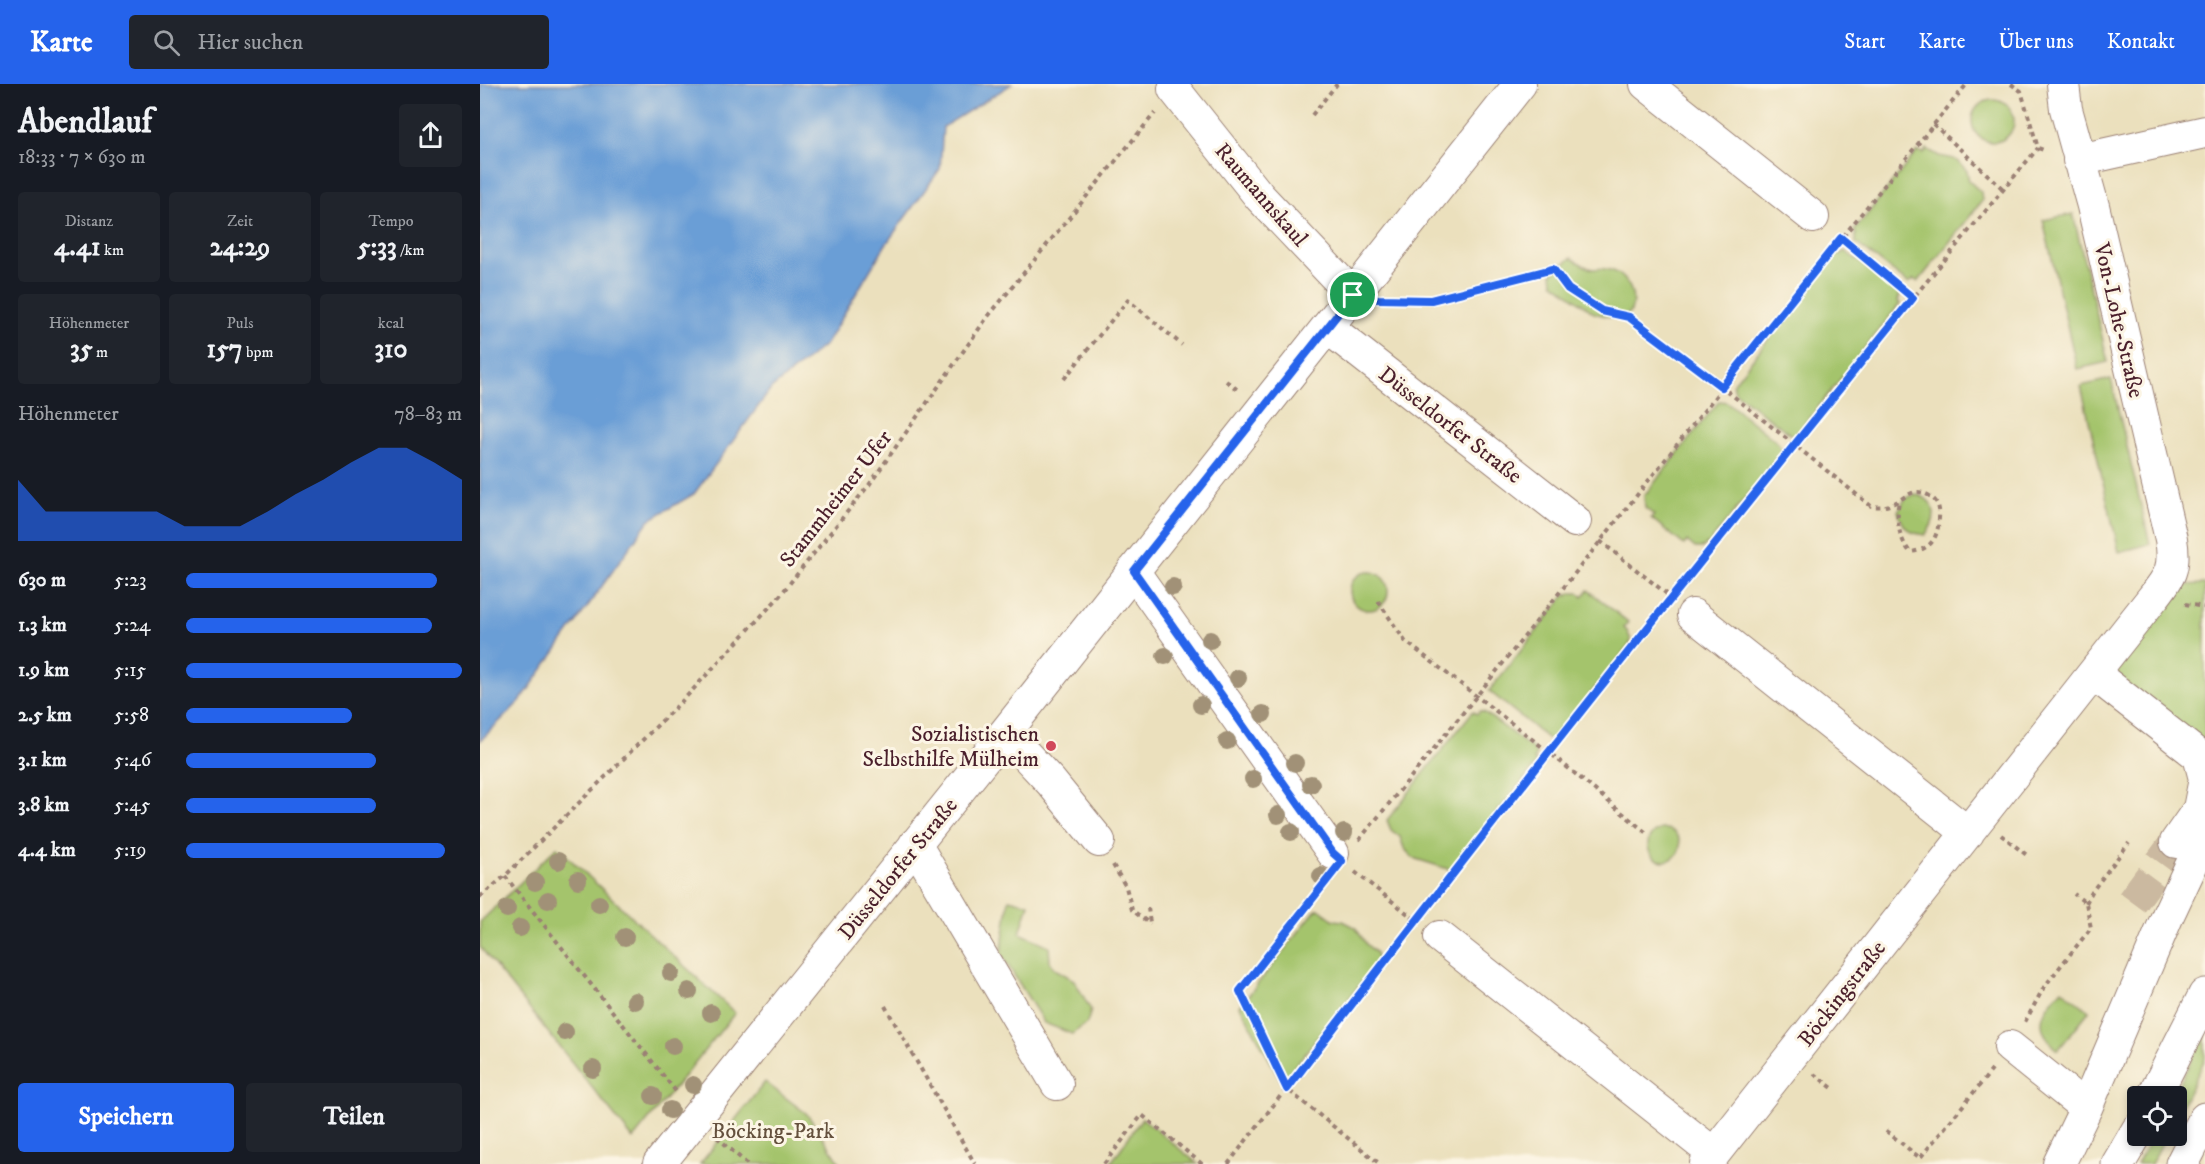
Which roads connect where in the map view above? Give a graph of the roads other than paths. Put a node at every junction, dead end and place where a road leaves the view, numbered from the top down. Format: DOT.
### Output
graph roads {
  1 [pos="1520,84"];
  2 [pos="1646,84"];
  3 [pos="2063,84"];
  4 [pos="1174,89"];
  5 [pos="2205,132"];
  6 [pos="2079,160"];
  7 [pos="1813,217"];
  8 [pos="1353,295"];
  9 [pos="1327,327"];
  10 [pos="1575,521"];
  11 [pos="2175,557"];
  12 [pos="1134,571"];
  13 [pos="1682,606"];
  14 [pos="2094,674"];
  15 [pos="1005,733"];
  16 [pos="2196,822"];
  17 [pos="1968,833"];
  18 [pos="1100,841"];
  19 [pos="915,844"];
  20 [pos="1337,857"];
  21 [pos="1428,929"];
  22 [pos="2205,995"];
  23 [pos="2010,1047"];
  24 [pos="1057,1084"];
  25 [pos="2159,1086"];
  26 [pos="2086,1108"];
  27 [pos="2205,1119"];
  28 [pos="2129,1146"];
  29 [pos="2192,1155"];
  30 [pos="1710,1159"];
  31 [pos="659,1164"];
  32 [pos="2059,1164"];
  33 [pos="2118,1164"];
  1 -- 8 [label="street, Düsseldorfer Straße"];
  2 -- 7 [label="street"];
  3 -- 6 [label="street, Von-Lohe-Straße"];
  4 -- 8 [label="street, Raumannskaul"];
  5 -- 6 [label="street"];
  6 -- 11 [label="street, Von-Lohe-Straße"];
  8 -- 9 [label="street, Düsseldorfer Straße"];
  9 -- 10 [label="street, Düsseldorfer Straße"];
  9 -- 12 [label="street, Düsseldorfer Straße"];
  11 -- 14 [label="street, Böckingstraße"];
  12 -- 15 [label="street, Düsseldorfer Straße"];
  12 -- 20 [label="street"];
  13 -- 17 [label="street"];
  14 -- 16 [label="street"];
  14 -- 17 [label="street, Böckingstraße"];
  15 -- 18 [label="street"];
  15 -- 19 [label="street, Düsseldorfer Straße"];
  16 -- 26 [label="street"];
  17 -- 30 [label="street, Böckingstraße"];
  19 -- 24 [label="street"];
  19 -- 31 [label="street, Düsseldorfer Straße"];
  21 -- 30 [label="street, Böckingstraße"];
  22 -- 25 [label="main road"];
  23 -- 26 [label="street"];
  26 -- 32 [label="street"];
  27 -- 29 [label="main road"];
  28 -- 33 [label="main road"];
}
